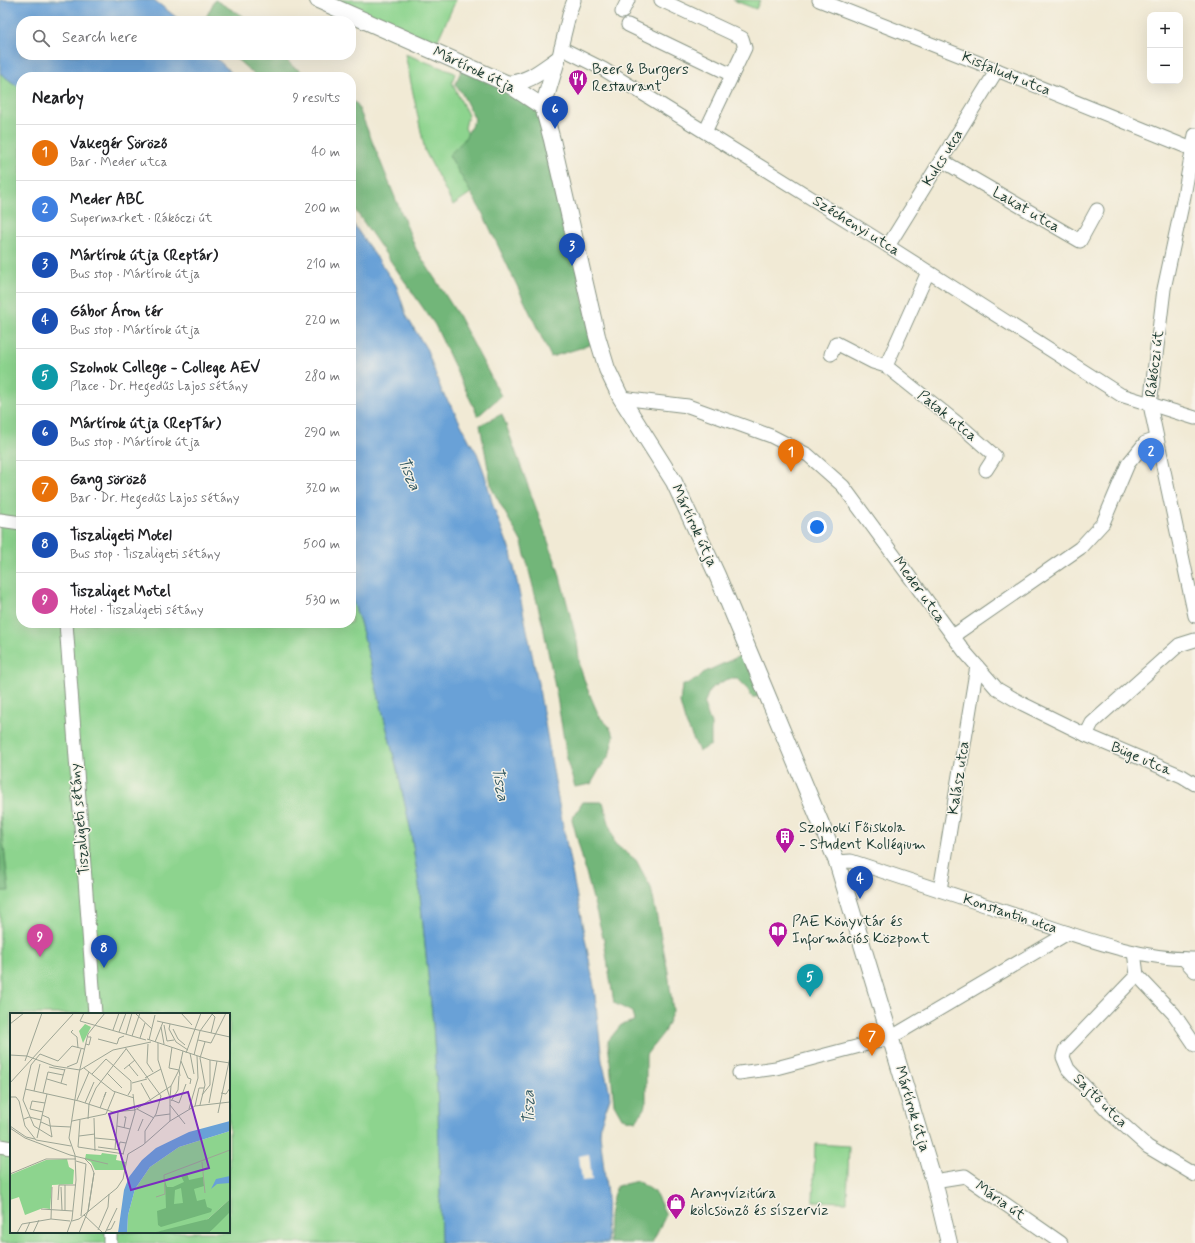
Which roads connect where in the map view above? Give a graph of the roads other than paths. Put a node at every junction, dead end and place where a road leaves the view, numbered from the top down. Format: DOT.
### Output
graph roads {
  1 [pos="318,0"];
  2 [pos="574,0"];
  3 [pos="628,0"];
  4 [pos="661,0"];
  5 [pos="819,0"];
  6 [pos="622,12"];
  7 [pos="354,16"];
  8 [pos="356,17"];
  9 [pos="628,25"];
  10 [pos="559,54"];
  11 [pos="997,70"];
  12 [pos="732,75"];
  13 [pos="508,84"];
  14 [pos="543,107"];
  15 [pos="705,132"];
  16 [pos="1195,135"];
  17 [pos="1192,149"];
  18 [pos="941,160"];
  19 [pos="1097,210"];
  20 [pos="888,246"];
  21 [pos="928,272"];
  22 [pos="831,354"];
  23 [pos="886,366"];
  24 [pos="621,398"];
  25 [pos="1150,405"];
  26 [pos="1195,418"];
  27 [pos="1157,439"];
  28 [pos="986,470"];
  29 [pos="0,520"];
  30 [pos="16,522"];
  31 [pos="1195,616"];
  32 [pos="66,628"];
  33 [pos="953,636"];
  34 [pos="1195,640"];
  35 [pos="977,666"];
  36 [pos="1086,735"];
  37 [pos="1195,784"];
  38 [pos="837,862"];
  39 [pos="940,890"];
  40 [pos="1068,933"];
  41 [pos="1134,952"];
  42 [pos="1190,959"];
  43 [pos="1195,971"];
  44 [pos="1137,975"];
  45 [pos="95,1013"];
  46 [pos="890,1038"];
  47 [pos="1195,1045"];
  48 [pos="739,1073"];
  49 [pos="0,1146"];
  50 [pos="10,1148"];
  51 [pos="1195,1175"];
  52 [pos="934,1181"];
  53 [pos="949,1243"];
  54 [pos="1061,1243"];
  1 -- 7 [label="street, Mártírok útja"];
  2 -- 10 [label="street"];
  3 -- 6 [label="street"];
  4 -- 12 [label="street"];
  5 -- 11 [label="street, Kisfaludy utca"];
  8 -- 13 [label="street, Mártírok útja"];
  9 -- 12 [label="street"];
  10 -- 13 [label="street"];
  10 -- 14 [label="street"];
  10 -- 15 [label="street, Széchenyi utca"];
  11 -- 17 [label="street, Kisfaludy utca"];
  11 -- 18 [label="street, Kulcs utca"];
  12 -- 15 [label="street"];
  13 -- 14 [label="street, Mártírok útja"];
  14 -- 24 [label="street, Mártírok útja"];
  15 -- 20 [label="street, Széchenyi utca"];
  16 -- 17 [label="street, Rákóczi út"];
  17 -- 25 [label="street, Rákóczi út"];
  18 -- 19 [label="street, Lakat utca"];
  18 -- 20 [label="street, Kulcs utca"];
  20 -- 21 [label="street, Széchenyi utca"];
  21 -- 23 [label="street"];
  21 -- 25 [label="street, Széchenyi utca"];
  22 -- 23 [label="street, Patak utca"];
  23 -- 28 [label="street, Patak utca"];
  24 -- 33 [label="street, Meder utca"];
  24 -- 38 [label="street, Mártírok útja"];
  25 -- 26 [label="street, Széchenyi utca"];
  25 -- 27 [label="street, Rákóczi út"];
  27 -- 31 [label="street, Rákóczi út"];
  27 -- 33 [label="street"];
  29 -- 30 [label="street"];
  32 -- 45 [label="street, Tiszaligeti sétány"];
  33 -- 35 [label="street, Meder utca"];
  34 -- 36 [label="street"];
  35 -- 36 [label="street, Meder utca"];
  35 -- 39 [label="street, Kalász utca"];
  36 -- 37 [label="street, Büge utca"];
  38 -- 39 [label="street, Konstantin utca"];
  38 -- 46 [label="street, Mártírok útja"];
  39 -- 40 [label="street, Konstantin utca"];
  40 -- 41 [label="street, Konstantin utca"];
  40 -- 46 [label="street"];
  41 -- 42 [label="street, Konstantin utca"];
  41 -- 44 [label="street"];
  42 -- 43 [label="street, Konstantin utca"];
  44 -- 47 [label="street"];
  44 -- 51 [label="street, Sajtó utca"];
  46 -- 48 [label="street"];
  46 -- 52 [label="street, Mártírok útja"];
  49 -- 50 [label="street"];
  52 -- 53 [label="street, Mártírok útja"];
  52 -- 54 [label="street, Mária út"];
}
